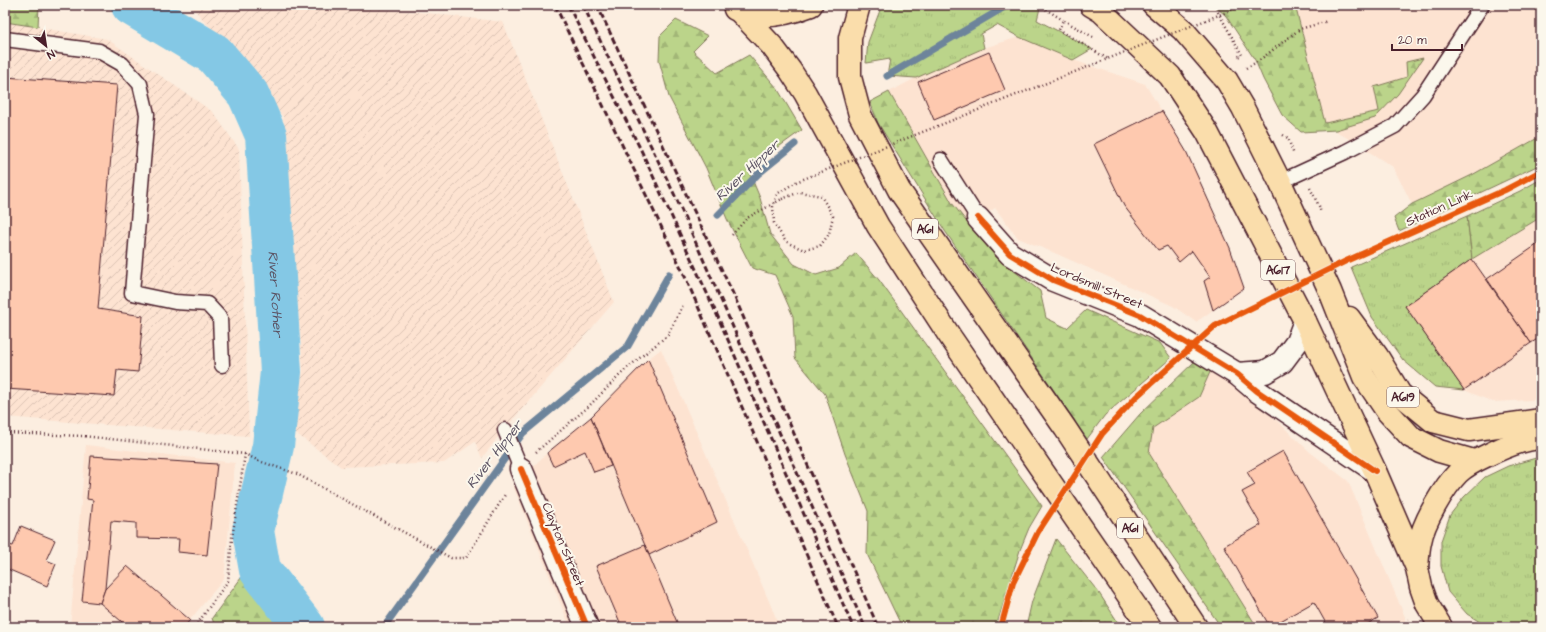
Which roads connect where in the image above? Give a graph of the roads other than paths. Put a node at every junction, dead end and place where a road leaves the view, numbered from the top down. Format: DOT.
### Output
graph roads {
  1 [pos="811,5"];
  2 [pos="859,5"];
  3 [pos="1091,5"];
  4 [pos="1154,5"];
  5 [pos="1482,5"];
  6 [pos="730,7"];
  7 [pos="5,39"];
  8 [pos="941,160"];
  9 [pos="1280,182"];
  10 [pos="978,218"];
  11 [pos="1330,291"];
  12 [pos="1305,322"];
  13 [pos="222,365"];
  14 [pos="1237,374"];
  15 [pos="505,430"];
  16 [pos="1539,433"];
  17 [pos="1474,461"];
  18 [pos="521,469"];
  19 [pos="1375,471"];
  20 [pos="1417,568"];
  21 [pos="587,627"];
  22 [pos="1150,627"];
  23 [pos="1196,627"];
  24 [pos="1441,627"];
  1 -- 6 [label="highway"];
  2 -- 23 [label="highway, A61"];
  3 -- 12 [label="highway, A617"];
  4 -- 9 [label="highway, A617"];
  5 -- 9 [label="lane"];
  6 -- 22 [label="highway"];
  7 -- 13 [label="lane"];
  8 -- 10 [label="lane"];
  9 -- 11 [label="highway, A617"];
  10 -- 14 [label="street, Lordsmill Street"];
  11 -- 16 [label="highway, A619"];
  11 -- 17 [label="highway, A617"];
  12 -- 14 [label="street"];
  12 -- 19 [label="highway, A617"];
  14 -- 19 [label="street, Lordsmill Street"];
  15 -- 18 [label="lane"];
  16 -- 17 [label="highway"];
  17 -- 20 [label="highway"];
  18 -- 21 [label="street, Clayton Street"];
  19 -- 20 [label="highway, A617"];
  20 -- 24 [label="highway"];
}
